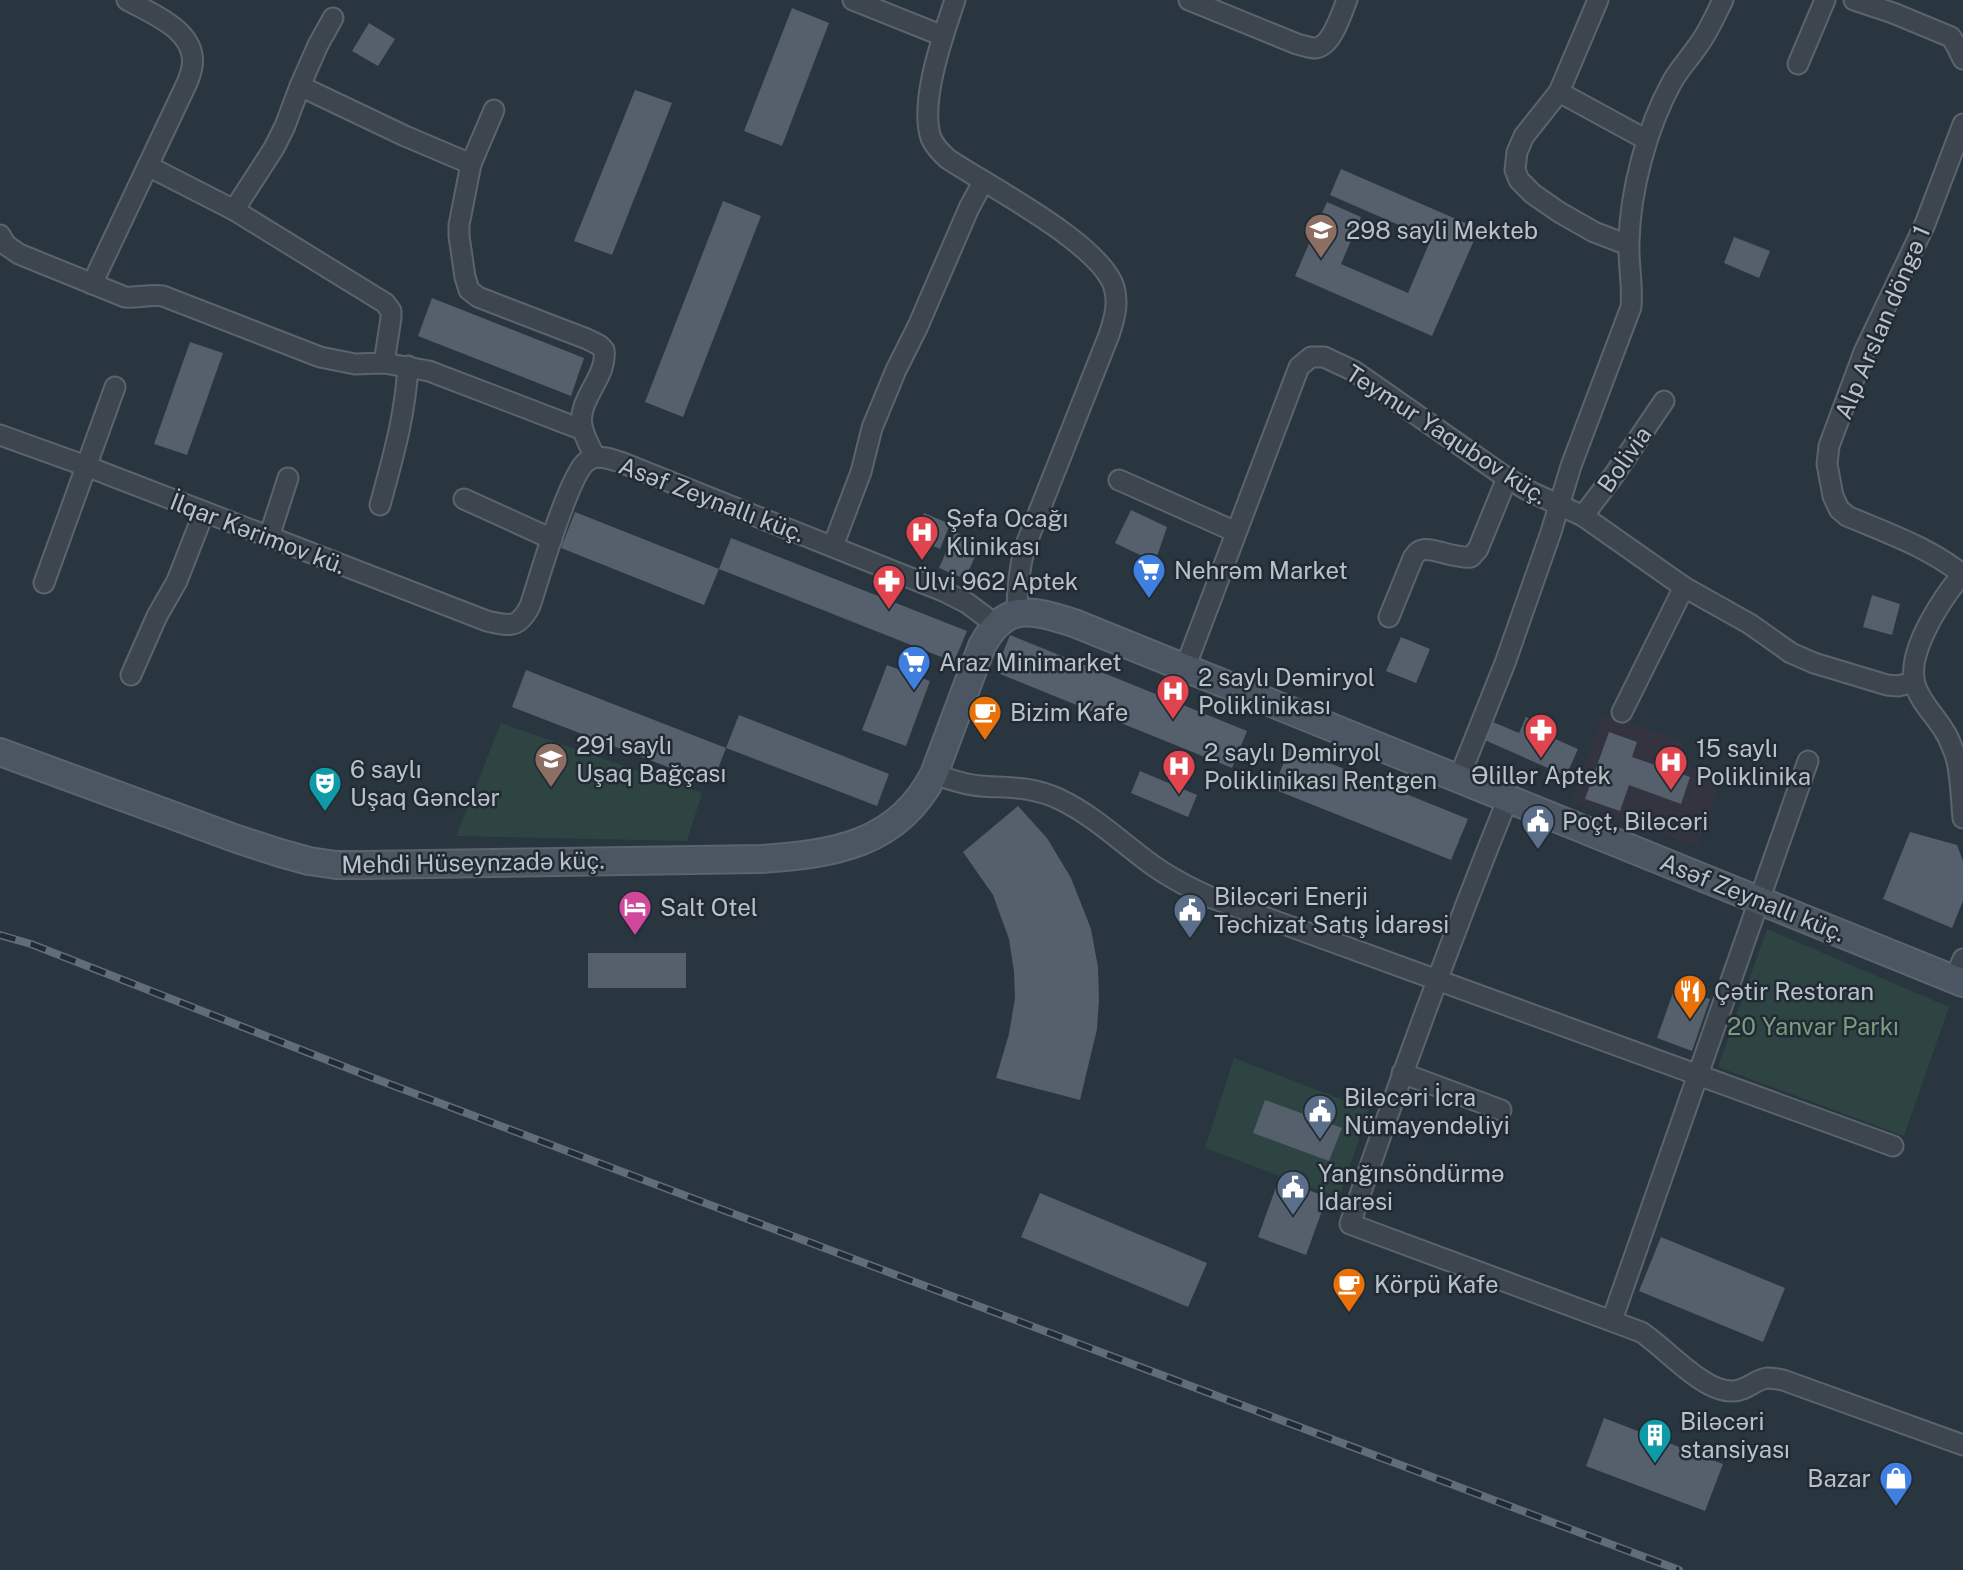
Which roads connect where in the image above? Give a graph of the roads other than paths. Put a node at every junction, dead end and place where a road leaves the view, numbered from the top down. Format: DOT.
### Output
graph roads {
  1 [pos="127,0"];
  2 [pos="853,0"];
  3 [pos="955,0"];
  4 [pos="1189,0"];
  5 [pos="1347,0"];
  6 [pos="1598,0"];
  7 [pos="1723,0"];
  8 [pos="1825,0"];
  9 [pos="1854,0"];
  10 [pos="333,18"];
  11 [pos="943,36"];
  12 [pos="1963,59"];
  13 [pos="1798,64"];
  14 [pos="300,86"];
  15 [pos="1559,92"];
  16 [pos="494,110"];
  17 [pos="1963,124"];
  18 [pos="1647,140"];
  19 [pos="471,164"];
  20 [pos="148,166"];
  21 [pos="983,182"];
  22 [pos="234,210"];
  23 [pos="0,235"];
  24 [pos="1628,246"];
  25 [pos="92,284"];
  26 [pos="384,363"];
  27 [pos="408,366"];
  28 [pos="116,387"];
  29 [pos="1664,401"];
  30 [pos="583,430"];
  31 [pos="0,435"];
  32 [pos="595,457"];
  33 [pos="86,466"];
  34 [pos="288,478"];
  35 [pos="1507,478"];
  36 [pos="1119,480"];
  37 [pos="464,499"];
  38 [pos="380,505"];
  39 [pos="1559,505"];
  40 [pos="204,512"];
  41 [pos="1583,516"];
  42 [pos="1236,532"];
  43 [pos="268,537"];
  44 [pos="552,539"];
  45 [pos="833,546"];
  46 [pos="1963,574"];
  47 [pos="44,583"];
  48 [pos="1684,587"];
  49 [pos="1389,617"];
  50 [pos="1006,619"];
  51 [pos="517,624"];
  52 [pos="1185,668"];
  53 [pos="131,675"];
  54 [pos="1914,682"];
  55 [pos="1622,712"];
  56 [pos="0,752"];
  57 [pos="1960,754"];
  58 [pos="1808,761"];
  59 [pos="934,774"];
  60 [pos="1460,778"];
  61 [pos="1508,798"];
  62 [pos="1963,818"];
  63 [pos="1760,900"];
  64 [pos="1960,974"];
  65 [pos="1438,981"];
  66 [pos="1402,1073"];
  67 [pos="1699,1075"];
  68 [pos="1501,1110"];
  69 [pos="1893,1146"];
  70 [pos="1612,1320"];
  71 [pos="1963,1444"];
  1 -- 20 [label="street"];
  2 -- 11 [label="street"];
  3 -- 11 [label="street"];
  4 -- 5 [label="street"];
  6 -- 15 [label="street"];
  7 -- 18 [label="street"];
  8 -- 13 [label="street"];
  9 -- 12 [label="street"];
  10 -- 14 [label="street"];
  11 -- 21 [label="street"];
  14 -- 19 [label="street"];
  14 -- 22 [label="street"];
  15 -- 18 [label="street"];
  15 -- 24 [label="street"];
  16 -- 19 [label="street"];
  17 -- 46 [label="street, Alp Arslan döngə 1"];
  18 -- 24 [label="street"];
  19 -- 30 [label="street"];
  20 -- 22 [label="street"];
  20 -- 25 [label="street"];
  21 -- 45 [label="street"];
  21 -- 50 [label="street"];
  22 -- 26 [label="street"];
  23 -- 25 [label="street"];
  24 -- 39 [label="street"];
  25 -- 26 [label="street"];
  26 -- 27 [label="street"];
  27 -- 30 [label="street"];
  27 -- 38 [label="street"];
  28 -- 33 [label="street"];
  29 -- 41 [label="street, Bolivia"];
  30 -- 32 [label="street"];
  31 -- 33 [label="street, İlqar Kərimov kü."];
  32 -- 44 [label="street, Asəf Zeynallı küç."];
  32 -- 45 [label="street, Asəf Zeynallı küç."];
  33 -- 40 [label="street, İlqar Kərimov kü."];
  33 -- 47 [label="street"];
  34 -- 43 [label="street"];
  35 -- 39 [label="street, Teymur Yaqubov küç."];
  35 -- 42 [label="street, Teymur Yaqubov küç."];
  35 -- 49 [label="street"];
  36 -- 42 [label="street"];
  37 -- 44 [label="street"];
  39 -- 41 [label="street, Teymur Yaqubov küç."];
  39 -- 60 [label="street"];
  40 -- 43 [label="street, İlqar Kərimov kü."];
  40 -- 53 [label="street"];
  41 -- 48 [label="street, Teymur Yaqubov küç."];
  42 -- 52 [label="street, Teymur Yaqubov küç."];
  43 -- 51 [label="street, İlqar Kərimov kü."];
  44 -- 51 [label="street, Asəf Zeynallı küç."];
  45 -- 50 [label="street, Asəf Zeynallı küç."];
  46 -- 54 [label="street"];
  48 -- 54 [label="street, Teymur Yaqubov küç."];
  48 -- 55 [label="street"];
  50 -- 52 [label="main road, Asəf Zeynallı küç."];
  50 -- 59 [label="main road"];
  52 -- 60 [label="main road, Asəf Zeynallı küç."];
  54 -- 57 [label="street"];
  56 -- 59 [label="main road, Mehdi Hüseynzadə küç."];
  57 -- 62 [label="street"];
  58 -- 63 [label="street"];
  59 -- 65 [label="street"];
  60 -- 61 [label="main road, Asəf Zeynallı küç."];
  61 -- 63 [label="main road, Asəf Zeynallı küç."];
  61 -- 65 [label="street"];
  63 -- 64 [label="main road, Asəf Zeynallı küç."];
  63 -- 67 [label="street"];
  65 -- 66 [label="street"];
  65 -- 67 [label="street"];
  66 -- 68 [label="street"];
  66 -- 70 [label="street"];
  67 -- 69 [label="street"];
  67 -- 70 [label="street"];
  70 -- 71 [label="street"];
}
